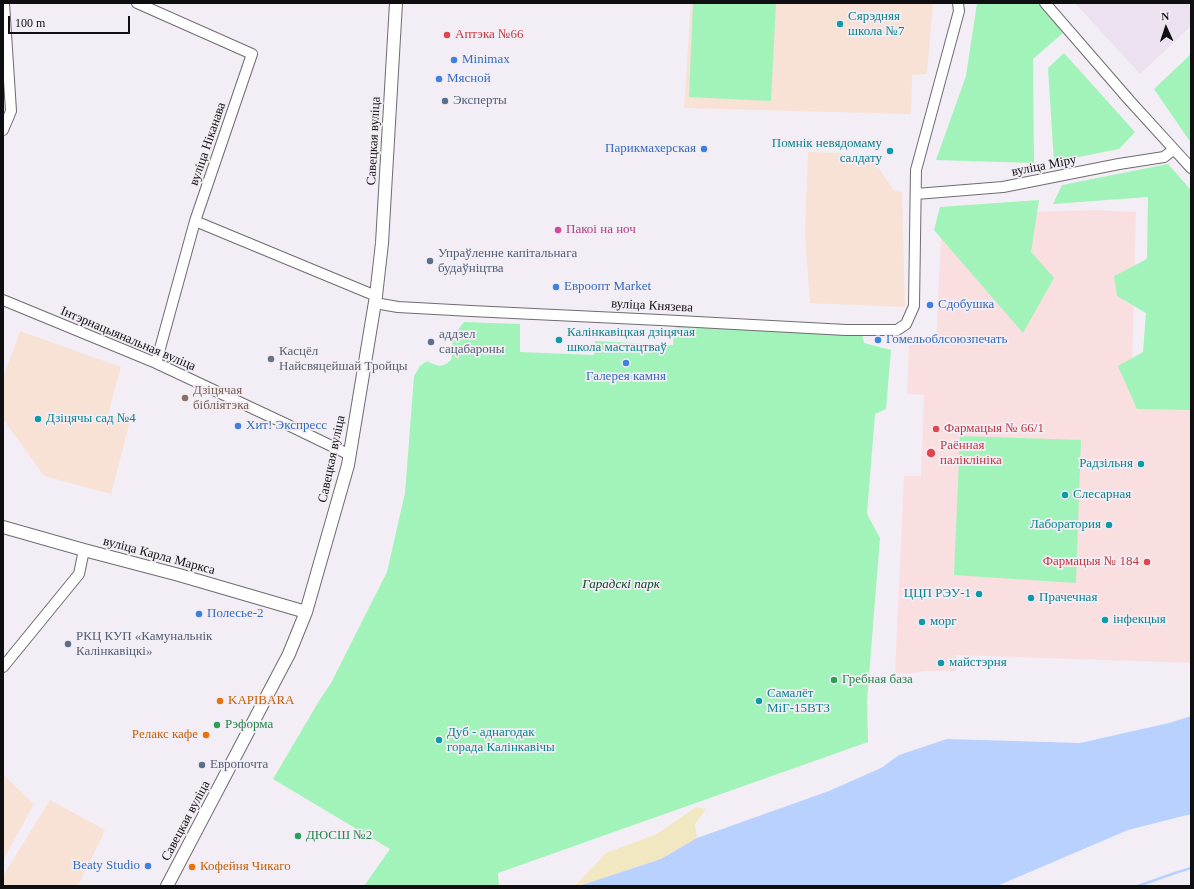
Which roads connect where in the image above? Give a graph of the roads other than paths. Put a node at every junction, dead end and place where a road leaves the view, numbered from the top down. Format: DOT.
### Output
graph roads {
  1 [pos="4,3"];
  2 [pos="137,3"];
  3 [pos="396,3"];
  4 [pos="958,3"];
  5 [pos="1044,3"];
  6 [pos="3,130"];
  7 [pos="1173,150"];
  8 [pos="1191,168"];
  9 [pos="916,194"];
  10 [pos="195,221"];
  11 [pos="376,299"];
  12 [pos="3,300"];
  13 [pos="156,363"];
  14 [pos="350,455"];
  15 [pos="3,528"];
  16 [pos="84,550"];
  17 [pos="306,612"];
  18 [pos="3,667"];
  19 [pos="167,886"];
  1 -- 6 [label="street"];
  2 -- 10 [label="street, вуліца Ніканава"];
  3 -- 11 [label="main road, Савецкая вуліца"];
  4 -- 9 [label="street"];
  5 -- 7 [label="street"];
  7 -- 8 [label="street"];
  7 -- 9 [label="street, вуліца Міру"];
  9 -- 11 [label="street, вуліца Князева"];
  10 -- 11 [label="street, вуліца Князева"];
  10 -- 13 [label="street, вуліца Ніканава"];
  11 -- 14 [label="main road, Савецкая вуліца"];
  12 -- 13 [label="street, Інтэрнацыянальная вуліца"];
  13 -- 14 [label="street, Інтэрнацыянальная вуліца"];
  14 -- 17 [label="main road, Савецкая вуліца"];
  15 -- 16 [label="main road, вуліца Карла Маркса"];
  16 -- 17 [label="main road, вуліца Карла Маркса"];
  16 -- 18 [label="street"];
  17 -- 19 [label="main road, Савецкая вуліца"];
}
